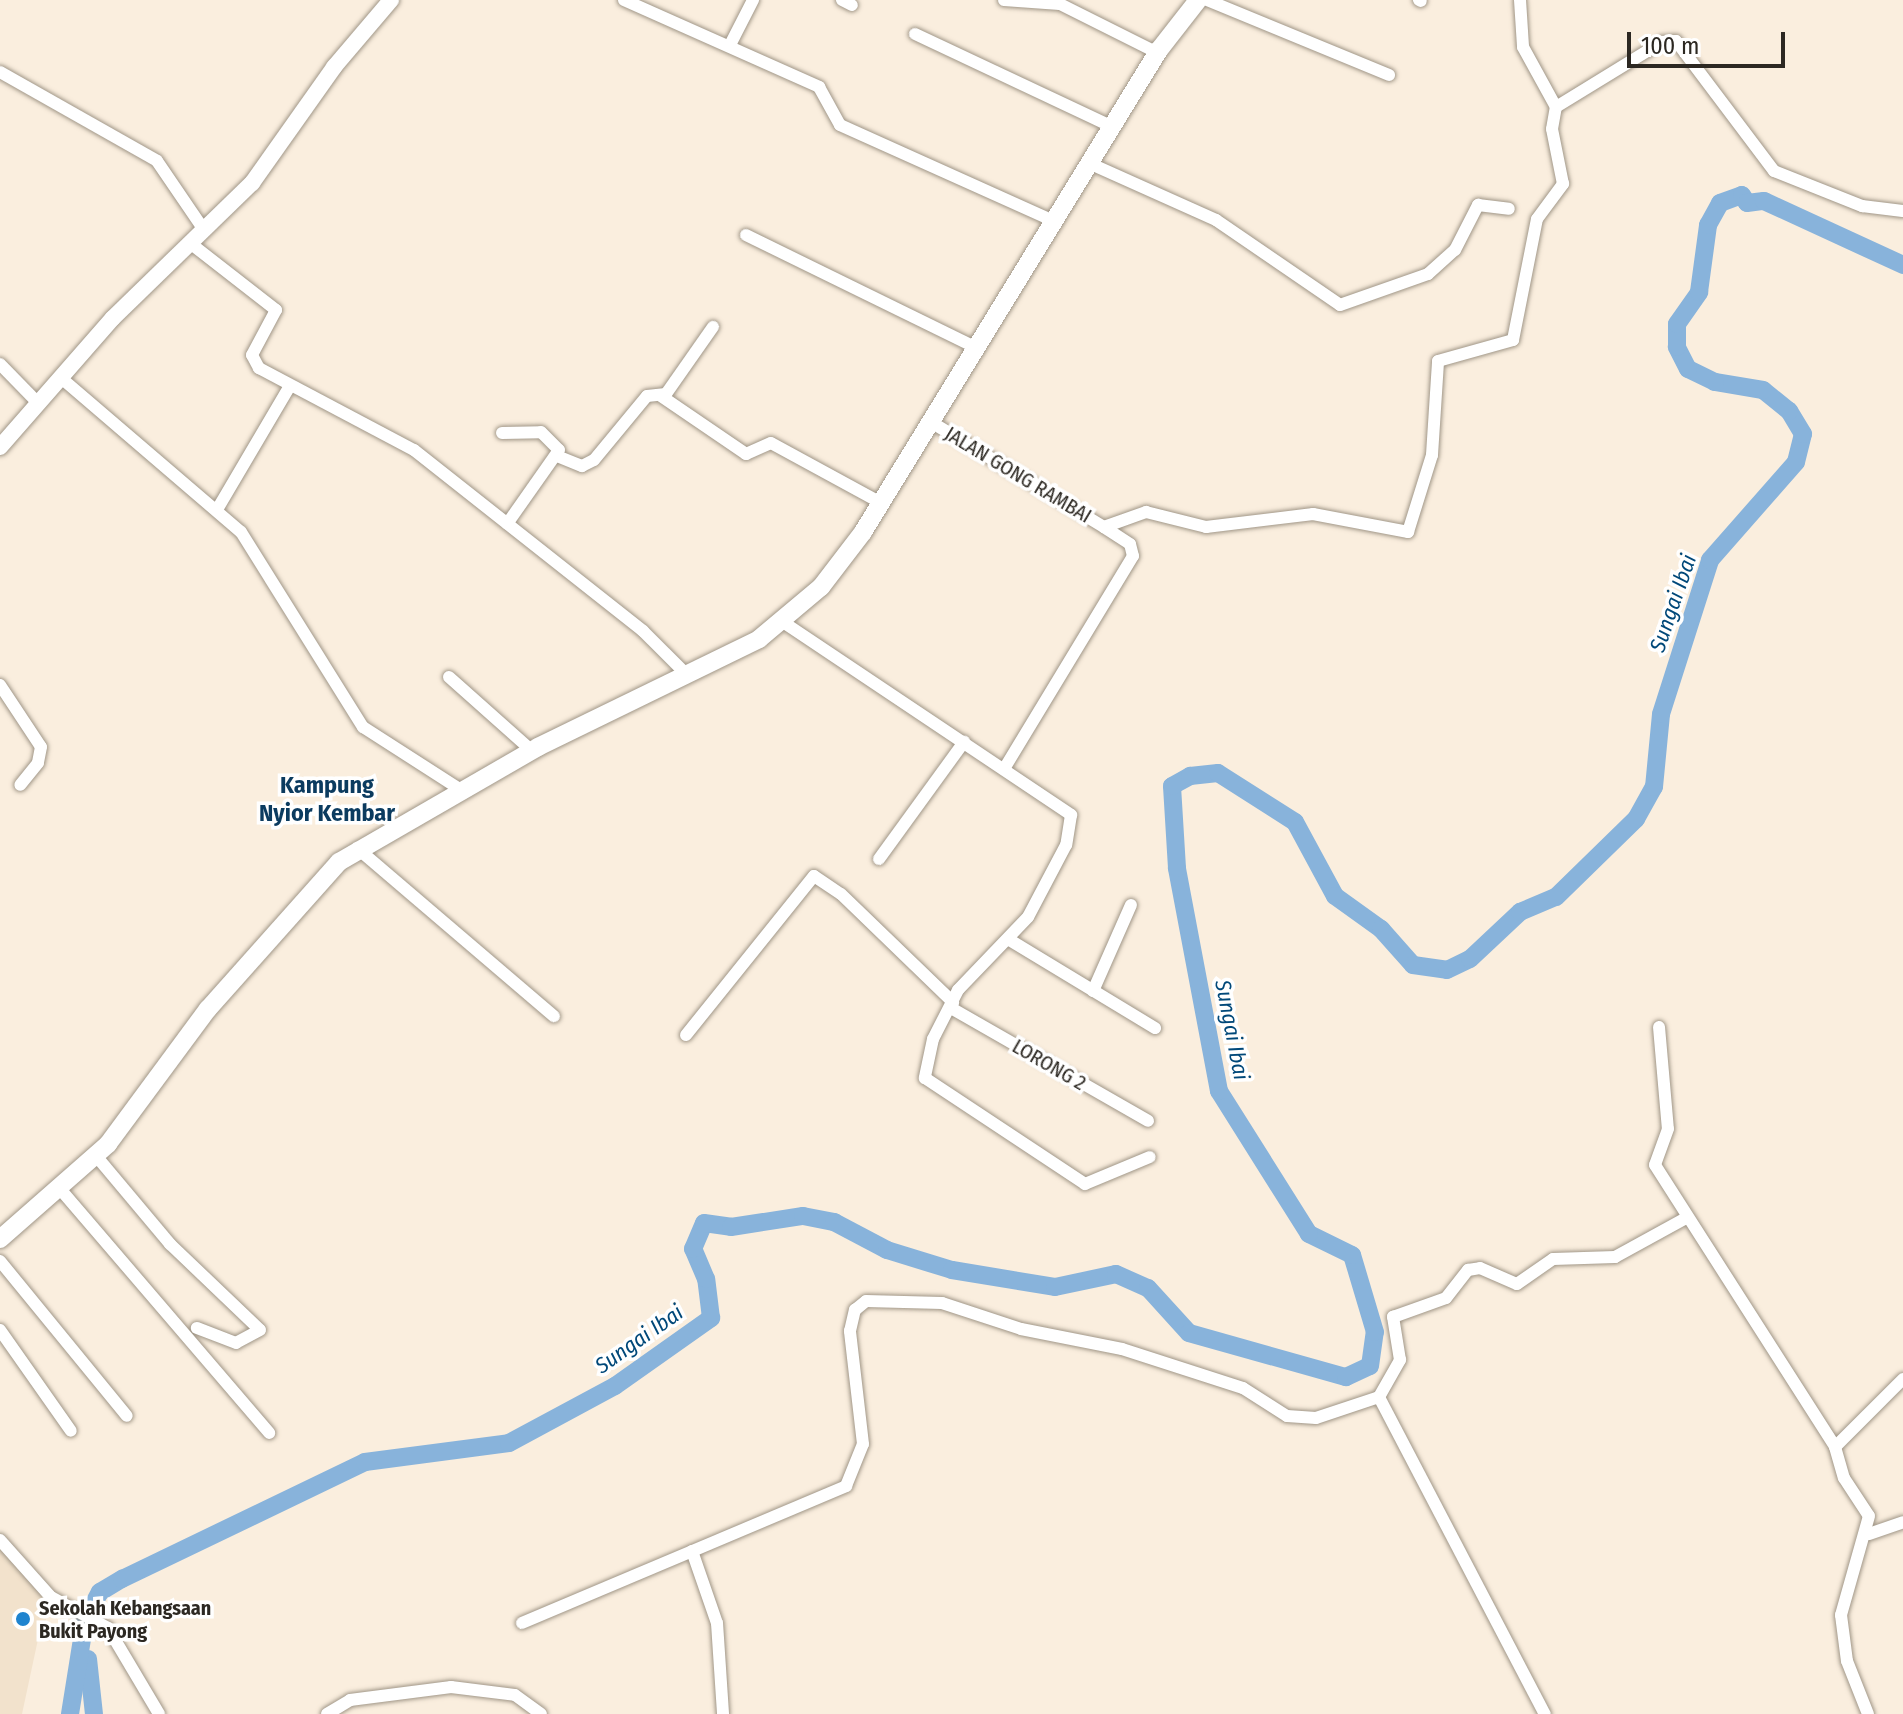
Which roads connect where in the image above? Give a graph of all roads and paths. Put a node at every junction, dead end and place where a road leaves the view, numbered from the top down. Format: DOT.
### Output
graph roads {
  1 [pos="391,0"];
  2 [pos="624,0"];
  3 [pos="753,0"];
  4 [pos="1004,0"];
  5 [pos="1198,0"];
  6 [pos="1207,0"];
  7 [pos="1520,0"];
  8 [pos="915,34"];
  9 [pos="730,45"];
  10 [pos="1158,53"];
  11 [pos="0,72"];
  12 [pos="1389,75"];
  13 [pos="1556,107"];
  14 [pos="1113,127"];
  15 [pos="1091,164"];
  16 [pos="1509,209"];
  17 [pos="1903,211"];
  18 [pos="1056,222"];
  19 [pos="204,230"];
  20 [pos="746,235"];
  21 [pos="190,243"];
  22 [pos="713,327"];
  23 [pos="977,348"];
  24 [pos="0,364"];
  25 [pos="60,377"];
  26 [pos="290,386"];
  27 [pos="661,396"];
  28 [pos="38,403"];
  29 [pos="931,422"];
  30 [pos="502,433"];
  31 [pos="0,447"];
  32 [pos="557,456"];
  33 [pos="881,503"];
  34 [pos="218,508"];
  35 [pos="507,524"];
  36 [pos="1104,527"];
  37 [pos="783,622"];
  38 [pos="687,675"];
  39 [pos="449,677"];
  40 [pos="0,685"];
  41 [pos="964,742"];
  42 [pos="532,751"];
  43 [pos="1004,769"];
  44 [pos="20,785"];
  45 [pos="461,790"];
  46 [pos="357,848"];
  47 [pos="879,859"];
  48 [pos="1131,905"];
  49 [pos="1008,939"];
  50 [pos="1093,991"];
  51 [pos="952,1005"];
  52 [pos="554,1016"];
  53 [pos="1659,1027"];
  54 [pos="1155,1028"];
  55 [pos="686,1035"];
  56 [pos="1148,1121"];
  57 [pos="97,1157"];
  58 [pos="1150,1157"];
  59 [pos="61,1190"];
  60 [pos="1684,1219"];
  61 [pos="0,1239"];
  62 [pos="0,1261"];
  63 [pos="197,1328"];
  64 [pos="0,1330"];
  65 [pos="1903,1380"];
  66 [pos="1379,1397"];
  67 [pos="127,1416"];
  68 [pos="71,1431"];
  69 [pos="269,1433"];
  70 [pos="1835,1447"];
  71 [pos="1903,1522"];
  72 [pos="1869,1534"];
  73 [pos="0,1540"];
  74 [pos="692,1551"];
  75 [pos="522,1623"];
  76 [pos="159,1714"];
  77 [pos="327,1714"];
  78 [pos="541,1714"];
  79 [pos="723,1714"];
  80 [pos="1545,1714"];
  81 [pos="1868,1714"];
  1 -- 19 [label="street"];
  2 -- 9 [label="street"];
  3 -- 9 [label="street"];
  4 -- 10 [label="street"];
  5 -- 10 [label="main road"];
  6 -- 12 [label="street"];
  7 -- 13 [label="street"];
  8 -- 14 [label="street"];
  9 -- 18 [label="street"];
  10 -- 14 [label="main road"];
  11 -- 19 [label="street"];
  13 -- 17 [label="street"];
  13 -- 36 [label="street, JALAN GONG RAMBAI"];
  14 -- 15 [label="main road"];
  15 -- 16 [label="street"];
  15 -- 18 [label="main road"];
  18 -- 23 [label="main road"];
  19 -- 21 [label="street"];
  20 -- 23 [label="street"];
  21 -- 25 [label="street"];
  21 -- 26 [label="street"];
  22 -- 27 [label="street"];
  23 -- 29 [label="main road"];
  24 -- 28 [label="street"];
  25 -- 28 [label="street"];
  25 -- 34 [label="street"];
  26 -- 34 [label="street"];
  26 -- 35 [label="street"];
  27 -- 32 [label="street"];
  27 -- 33 [label="street"];
  28 -- 31 [label="street"];
  29 -- 33 [label="main road"];
  29 -- 36 [label="street, JALAN GONG RAMBAI"];
  30 -- 32 [label="street"];
  32 -- 35 [label="street"];
  33 -- 37 [label="main road"];
  34 -- 45 [label="street"];
  35 -- 38 [label="street"];
  36 -- 43 [label="street"];
  37 -- 38 [label="main road"];
  37 -- 41 [label="street"];
  38 -- 42 [label="main road"];
  39 -- 42 [label="street"];
  40 -- 44 [label="street"];
  41 -- 43 [label="street"];
  41 -- 47 [label="street"];
  42 -- 45 [label="main road"];
  43 -- 49 [label="street"];
  45 -- 46 [label="main road"];
  46 -- 52 [label="street"];
  46 -- 57 [label="main road"];
  48 -- 50 [label="street"];
  49 -- 50 [label="street"];
  49 -- 51 [label="street"];
  50 -- 54 [label="street"];
  51 -- 55 [label="street, LORONG 2"];
  51 -- 56 [label="street, LORONG 2"];
  51 -- 58 [label="street"];
  53 -- 60 [label="street"];
  57 -- 59 [label="main road"];
  57 -- 63 [label="street"];
  59 -- 61 [label="main road"];
  59 -- 69 [label="street"];
  60 -- 66 [label="street"];
  60 -- 70 [label="street"];
  62 -- 67 [label="street"];
  64 -- 68 [label="street"];
  65 -- 70 [label="street"];
  66 -- 74 [label="street"];
  66 -- 80 [label="street"];
  70 -- 72 [label="street"];
  71 -- 72 [label="street"];
  72 -- 81 [label="street"];
  73 -- 76 [label="street"];
  74 -- 75 [label="street"];
  74 -- 79 [label="street"];
  77 -- 78 [label="street"];
}
